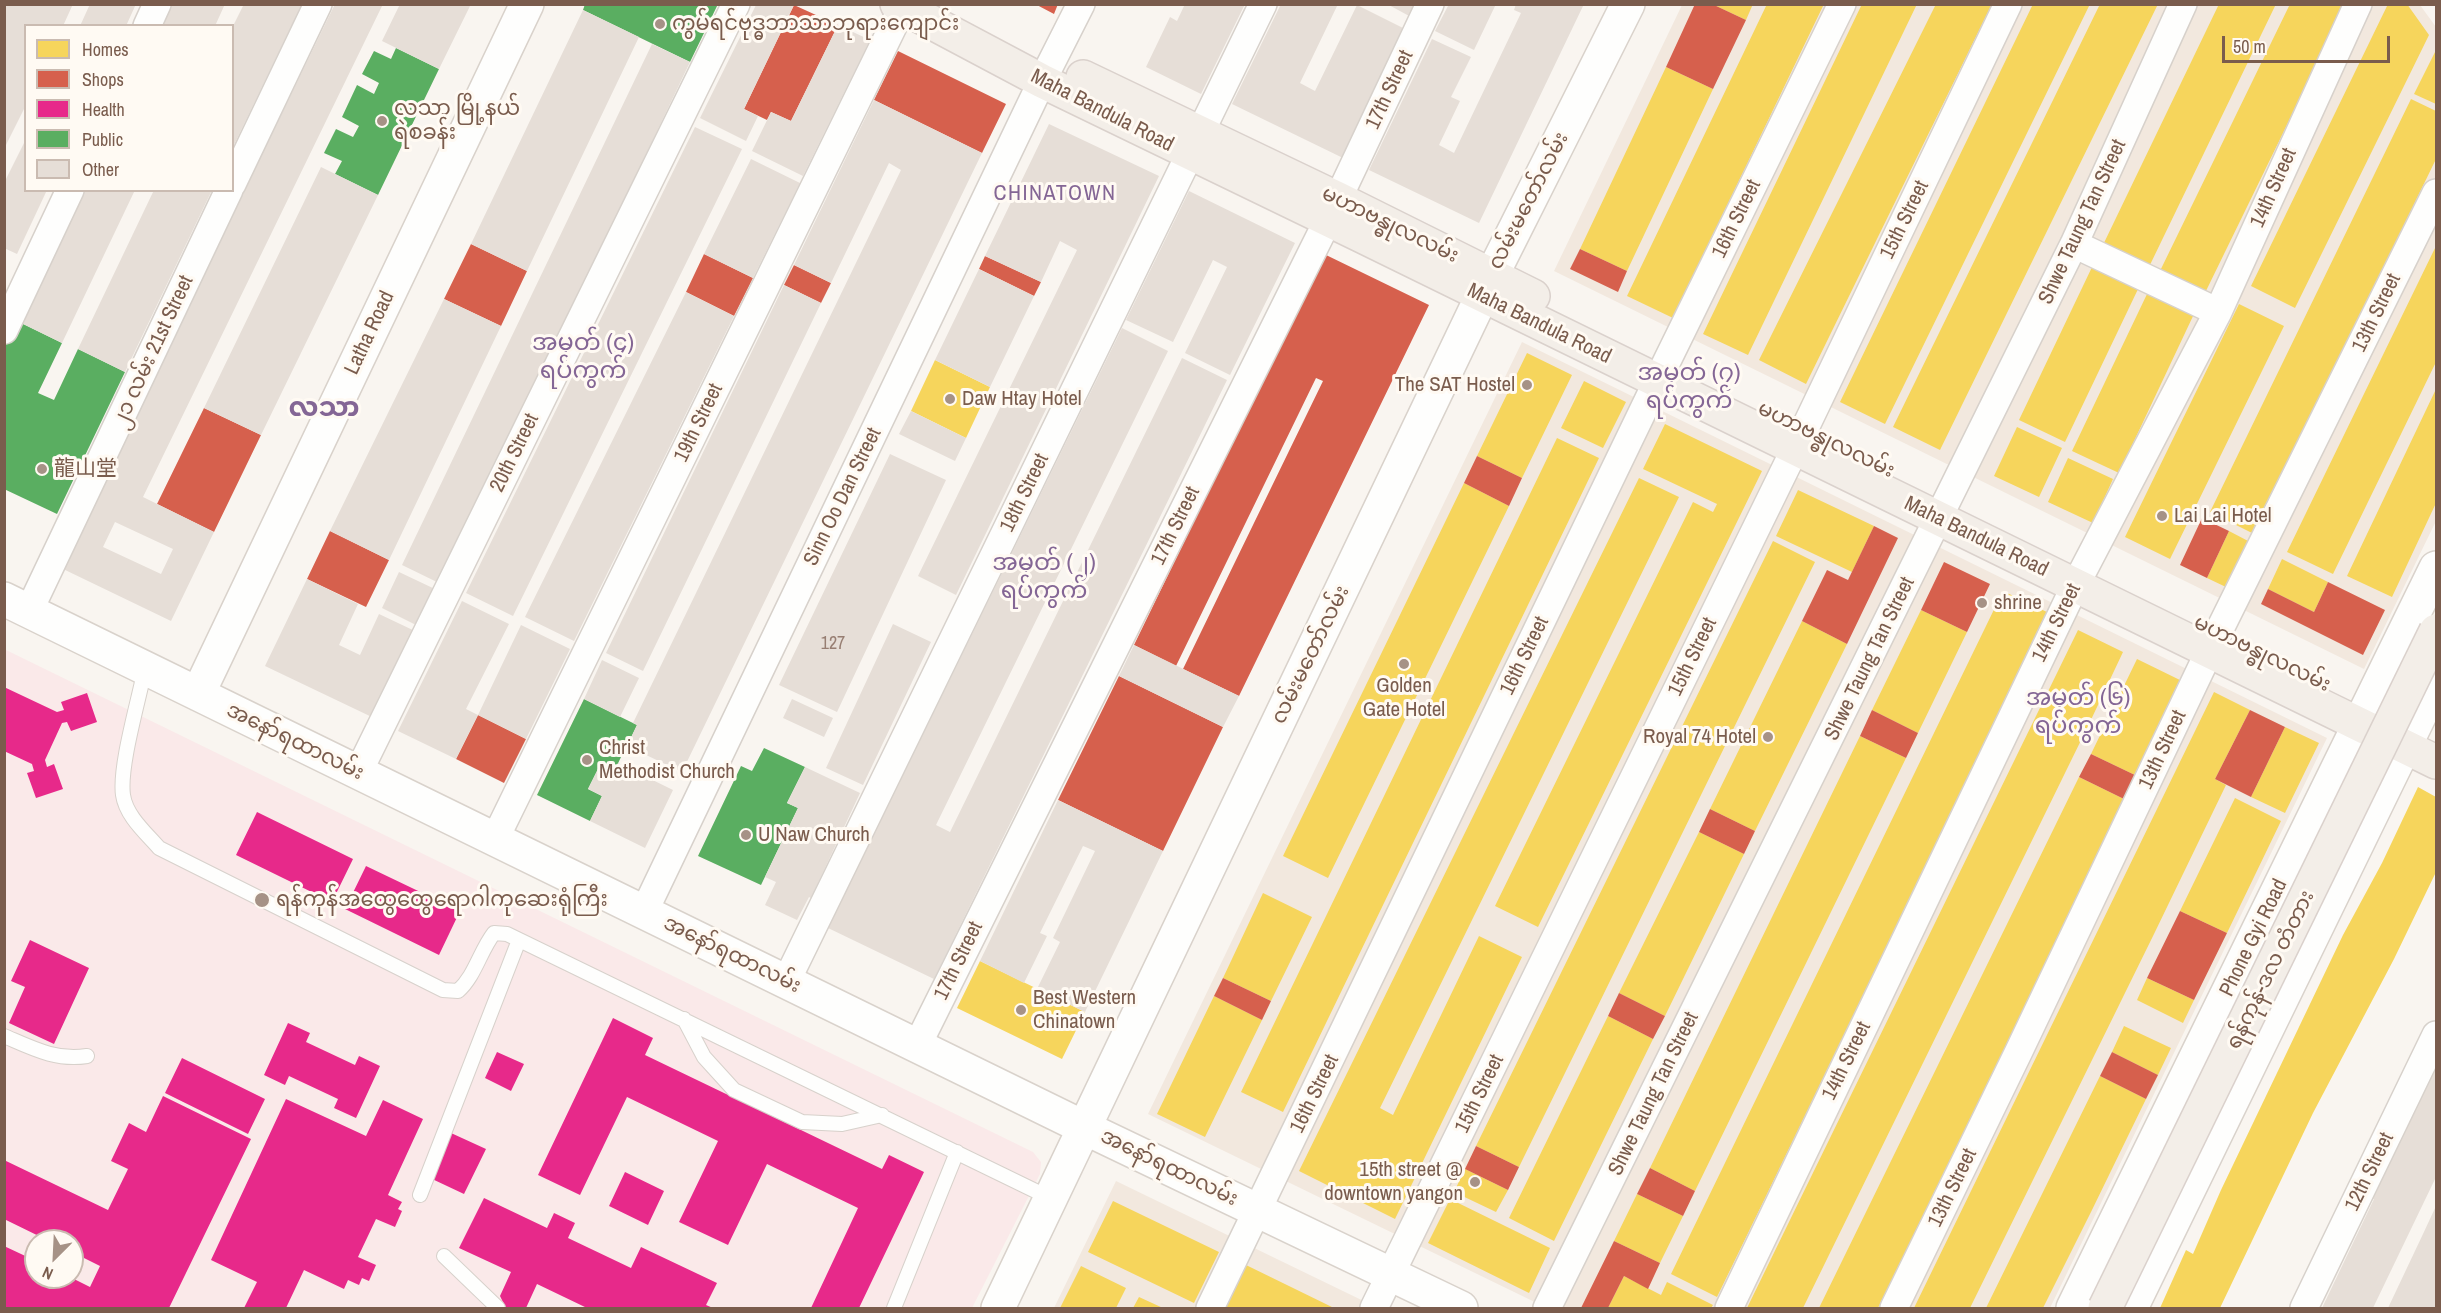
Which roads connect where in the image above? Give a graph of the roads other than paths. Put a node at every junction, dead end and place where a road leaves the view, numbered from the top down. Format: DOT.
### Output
graph roads {
  1 [pos="157,4"];
  2 [pos="318,4"];
  3 [pos="527,4"];
  4 [pos="736,4"];
  5 [pos="943,4"];
  6 [pos="1081,4"];
  7 [pos="1263,4"];
  8 [pos="1430,4"];
  9 [pos="1628,4"];
  10 [pos="1842,4"];
  11 [pos="2008,4"];
  12 [pos="2183,4"];
  13 [pos="2358,4"];
  14 [pos="901,5"];
  15 [pos="148,24"];
  16 [pos="1047,71"];
  17 [pos="1196,144"];
  18 [pos="234,180"];
  19 [pos="69,192"];
  20 [pos="229,192"];
  21 [pos="2436,194"];
  22 [pos="1333,209"];
  23 [pos="2074,244"];
  24 [pos="1487,286"];
  25 [pos="2218,312"];
  26 [pos="4,330"];
  27 [pos="1662,371"];
  28 [pos="1800,439"];
  29 [pos="1944,510"];
  30 [pos="2436,568"];
  31 [pos="2080,576"];
  32 [pos="17,605"];
  33 [pos="2436,631"];
  34 [pos="2214,642"];
  35 [pos="146,668"];
  36 [pos="2436,682"];
  37 [pos="198,694"];
  38 [pos="2363,716"];
  39 [pos="2418,738"];
  40 [pos="2436,762"];
  41 [pos="358,773"];
  42 [pos="495,839"];
  43 [pos="644,912"];
  44 [pos="519,940"];
  45 [pos="786,982"];
  46 [pos="684,1019"];
  47 [pos="2436,1035"];
  48 [pos="4,1036"];
  49 [pos="917,1046"];
  50 [pos="87,1056"];
  51 [pos="882,1115"];
  52 [pos="1085,1128"];
  53 [pos="957,1152"];
  54 [pos="420,1195"];
  55 [pos="1050,1198"];
  56 [pos="1258,1211"];
  57 [pos="444,1256"];
  58 [pos="1391,1275"];
  59 [pos="498,1308"];
  60 [pos="894,1308"];
  61 [pos="998,1308"];
  62 [pos="1210,1308"];
  63 [pos="1374,1308"];
  64 [pos="1461,1308"];
  65 [pos="1547,1308"];
  66 [pos="1729,1308"];
  67 [pos="1894,1308"];
  68 [pos="2073,1308"];
  69 [pos="2105,1308"];
  70 [pos="2131,1308"];
  71 [pos="2304,1308"];
  1 -- 15 [label="street"];
  2 -- 18 [label="street"];
  3 -- 37 [label="main road, Latha Road"];
  4 -- 41 [label="street, 20th Street"];
  5 -- 16 [label="main road, မဟာဗန္ဓုလလမ်း"];
  6 -- 16 [label="street, Sinn Oo Dan Street"];
  7 -- 17 [label="street, 18th Street"];
  8 -- 22 [label="street, 17th Street"];
  9 -- 24 [label="main road, လမ်းမတော်လမ်း"];
  10 -- 27 [label="street, 16th Street"];
  11 -- 28 [label="street, 15th Street"];
  12 -- 23 [label="street, Shwe Taung Tan Street"];
  13 -- 25 [label="street, 14th Street"];
  14 -- 16 [label="main road, Maha Bandula Road"];
  14 -- 42 [label="street, 19th Street"];
  16 -- 17 [label="main road, မဟာဗန္ဓုလလမ်း"];
  16 -- 43 [label="street, Sinn Oo Dan Street"];
  17 -- 22 [label="main road, မဟာဗန္ဓုလလမ်း"];
  17 -- 45 [label="street, 18th Street"];
  19 -- 26 [label="street"];
  20 -- 32 [label="street, ၂၁ လမ်း 21st Street"];
  21 -- 34 [label="street, 13th Street"];
  22 -- 24 [label="main road, မဟာဗန္ဓုလလမ်း"];
  22 -- 49 [label="street, 17th Street"];
  23 -- 25 [label="street"];
  23 -- 29 [label="street, Shwe Taung Tan Street"];
  24 -- 27 [label="main road, မဟာဗန္ဓုလလမ်း"];
  24 -- 52 [label="main road, လမ်းမတော်လမ်း"];
  25 -- 31 [label="street, 14th Street"];
  27 -- 28 [label="main road, မဟာဗန္ဓုလလမ်း"];
  27 -- 56 [label="street, 16th Street"];
  28 -- 29 [label="main road, မဟာဗန္ဓုလလမ်း"];
  28 -- 58 [label="street, 15th Street"];
  29 -- 31 [label="main road, မဟာဗန္ဓုလလမ်း"];
  29 -- 65 [label="street, Shwe Taung Tan Street"];
  30 -- 38 [label="main road, Phone Gyi Road"];
  31 -- 34 [label="main road, မဟာဗန္ဓုလလမ်း"];
  31 -- 66 [label="street, 14th Street"];
  32 -- 35 [label="main road, အနော်ရထာလမ်း"];
  33 -- 69 [label="main road, ရန်ကုန်-ဒလ တံတား, bridge"];
  34 -- 38 [label="main road, မဟာဗန္ဓုလလမ်း"];
  34 -- 67 [label="street, 13th Street"];
  35 -- 37 [label="main road, အနော်ရထာလမ်း"];
  35 -- 44 [label="lane"];
  36 -- 39 [label="main road"];
  37 -- 41 [label="main road, အနော်ရထာလမ်း"];
  38 -- 39 [label="main road, မဟာဗန္ဓုလလမ်း"];
  38 -- 68 [label="main road, Phone Gyi Road"];
  39 -- 40 [label="main road"];
  39 -- 70 [label="main road"];
  41 -- 42 [label="main road, အနော်ရထာလမ်း"];
  42 -- 43 [label="main road, အနော်ရထာလမ်း"];
  43 -- 45 [label="main road, အနော်ရထာလမ်း"];
  44 -- 46 [label="lane"];
  44 -- 54 [label="lane"];
  45 -- 49 [label="main road, အနော်ရထာလမ်း"];
  46 -- 51 [label="lane"];
  46 -- 51 [label="lane"];
  47 -- 71 [label="street, 12th Street"];
  48 -- 50 [label="lane"];
  49 -- 52 [label="main road, အနော်ရထာလမ်း"];
  51 -- 53 [label="lane"];
  52 -- 55 [label="main road, လမ်းမတော်လမ်း"];
  52 -- 56 [label="main road, အနော်ရထာလမ်း"];
  53 -- 55 [label="lane"];
  53 -- 60 [label="lane"];
  55 -- 61 [label="main road, လမ်းမတော်လမ်း"];
  56 -- 58 [label="main road, အနော်ရထာလမ်း"];
  56 -- 62 [label="street, 16th Street"];
  57 -- 59 [label="lane"];
  58 -- 63 [label="street, 15th Street"];
  58 -- 64 [label="main road, အနော်ရထာလမ်း"];
}
